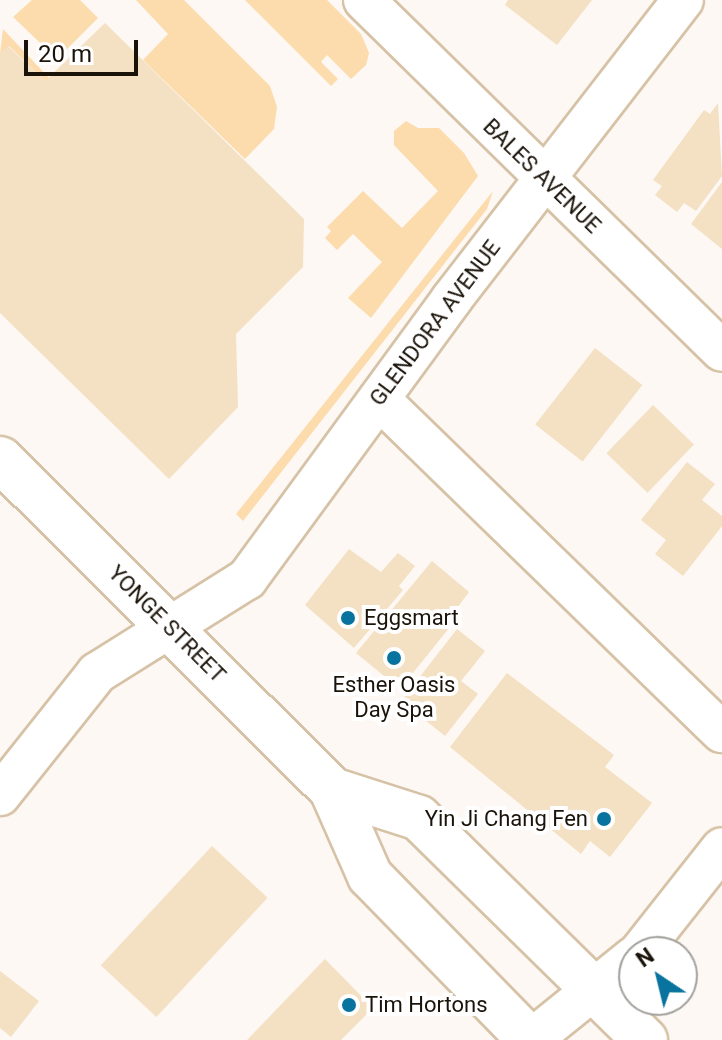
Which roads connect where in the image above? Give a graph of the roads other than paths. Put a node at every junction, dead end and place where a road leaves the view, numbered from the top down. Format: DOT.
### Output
graph roads {
  1 [pos="364,0"];
  2 [pos="683,0"];
  3 [pos="546,178"];
  4 [pos="722,351"];
  5 [pos="379,399"];
  6 [pos="0,459"];
  7 [pos="171,627"];
  8 [pos="722,732"];
  9 [pos="332,790"];
  10 [pos="0,795"];
  11 [pos="722,848"];
  12 [pos="653,936"];
  13 [pos="618,970"];
  14 [pos="580,1002"];
  15 [pos="531,1040"];
  16 [pos="645,1040"];
  1 -- 3 [label="street, BALES AVENUE"];
  2 -- 3 [label="street, GLENDORA AVENUE"];
  3 -- 4 [label="street, BALES AVENUE"];
  3 -- 5 [label="street, GLENDORA AVENUE"];
  5 -- 7 [label="street, GLENDORA AVENUE"];
  5 -- 8 [label="street"];
  6 -- 7 [label="main road, YONGE STREET"];
  7 -- 9 [label="main road, YONGE STREET"];
  7 -- 10 [label="street, GLENDORA AVENUE"];
  9 -- 14 [label="main road, YONGE STREET"];
  9 -- 15 [label="main road, YONGE STREET"];
  11 -- 12 [label="street"];
  13 -- 14 [label="street"];
  14 -- 15 [label="street"];
  14 -- 16 [label="main road, YONGE STREET"];
}
